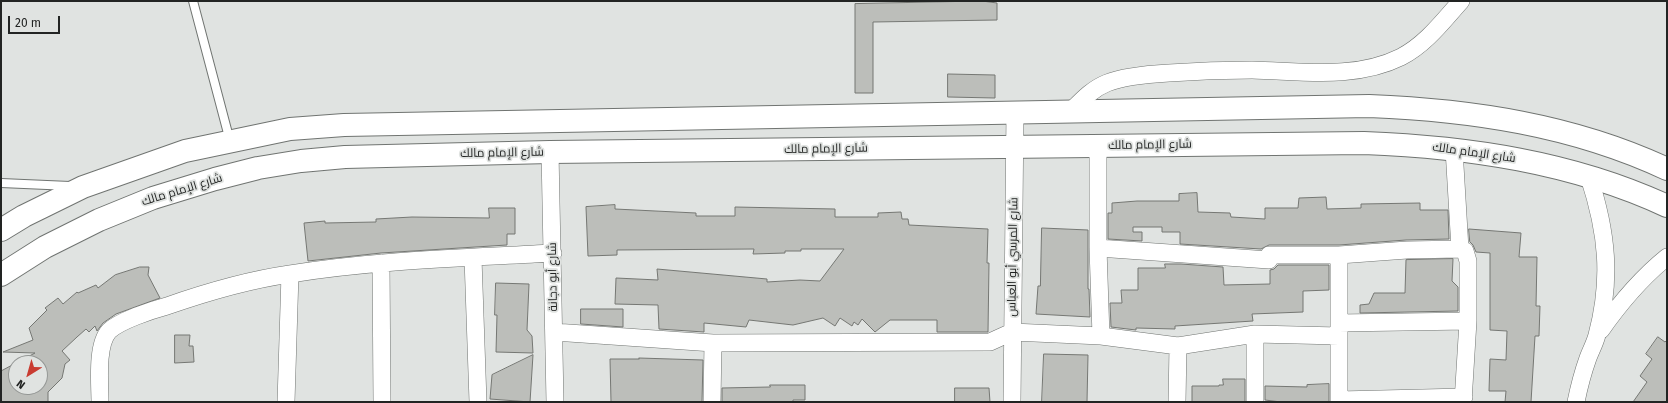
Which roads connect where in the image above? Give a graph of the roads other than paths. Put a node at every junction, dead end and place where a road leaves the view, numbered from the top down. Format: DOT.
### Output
graph roads {
  1 [pos="193,1"];
  2 [pos="1461,1"];
  3 [pos="1071,111"];
  4 [pos="1015,112"];
  5 [pos="231,142"];
  6 [pos="1098,145"];
  7 [pos="1014,146"];
  8 [pos="1454,149"];
  9 [pos="550,152"];
  10 [pos="1667,168"];
  11 [pos="1590,177"];
  12 [pos="1,183"];
  13 [pos="83,187"];
  14 [pos="1667,206"];
  15 [pos="1,230"];
  16 [pos="1098,248"];
  17 [pos="1460,249"];
  18 [pos="552,253"];
  19 [pos="1339,256"];
  20 [pos="1667,257"];
  21 [pos="473,258"];
  22 [pos="381,263"];
  23 [pos="290,274"];
  24 [pos="1,275"];
  25 [pos="1468,321"];
  26 [pos="1339,330"];
  27 [pos="554,332"];
  28 [pos="1012,332"];
  29 [pos="1255,334"];
  30 [pos="1101,336"];
  31 [pos="1596,337"];
  32 [pos="713,343"];
  33 [pos="1178,346"];
  34 [pos="1463,400"];
  35 [pos="1339,401"];
  36 [pos="100,402"];
  37 [pos="286,402"];
  38 [pos="382,402"];
  39 [pos="478,402"];
  40 [pos="555,402"];
  41 [pos="712,402"];
  42 [pos="1012,402"];
  43 [pos="1178,402"];
  44 [pos="1255,402"];
  45 [pos="1576,402"];
  1 -- 5 [label="lane"];
  2 -- 3 [label="street"];
  3 -- 4 [label="street"];
  3 -- 10 [label="street"];
  4 -- 5 [label="street"];
  4 -- 7 [label="street, شارع المرسي أبو العباس"];
  5 -- 13 [label="street"];
  6 -- 7 [label="street, شارع الإمام مالك"];
  6 -- 8 [label="street, شارع الإمام مالك"];
  6 -- 16 [label="street"];
  7 -- 9 [label="street, شارع الإمام مالك"];
  7 -- 28 [label="street, شارع المرسي أبو العباس"];
  8 -- 11 [label="street, شارع الإمام مالك"];
  8 -- 17 [label="street"];
  9 -- 18 [label="street, شارع أبو دجانة"];
  9 -- 24 [label="street, شارع الإمام مالك"];
  11 -- 14 [label="street, شارع الإمام مالك"];
  11 -- 31 [label="street"];
  12 -- 13 [label="lane"];
  13 -- 15 [label="street"];
  16 -- 19 [label="street"];
  16 -- 30 [label="street"];
  17 -- 19 [label="street"];
  17 -- 25 [label="street"];
  18 -- 21 [label="street"];
  18 -- 27 [label="street, شارع أبو دجانة"];
  19 -- 26 [label="street"];
  20 -- 31 [label="street"];
  21 -- 22 [label="street"];
  21 -- 39 [label="street"];
  22 -- 23 [label="street"];
  22 -- 38 [label="street"];
  23 -- 36 [label="street"];
  23 -- 37 [label="street"];
  25 -- 26 [label="street"];
  25 -- 34 [label="street"];
  26 -- 29 [label="street"];
  26 -- 35 [label="street"];
  27 -- 32 [label="street"];
  27 -- 40 [label="street, شارع أبو دجانة"];
  28 -- 30 [label="street"];
  28 -- 32 [label="street"];
  28 -- 42 [label="street, شارع المرسي أبو العباس"];
  29 -- 33 [label="street"];
  29 -- 44 [label="street"];
  30 -- 33 [label="street"];
  31 -- 45 [label="street"];
  32 -- 41 [label="street"];
  33 -- 43 [label="street"];
  34 -- 35 [label="street"];
}
